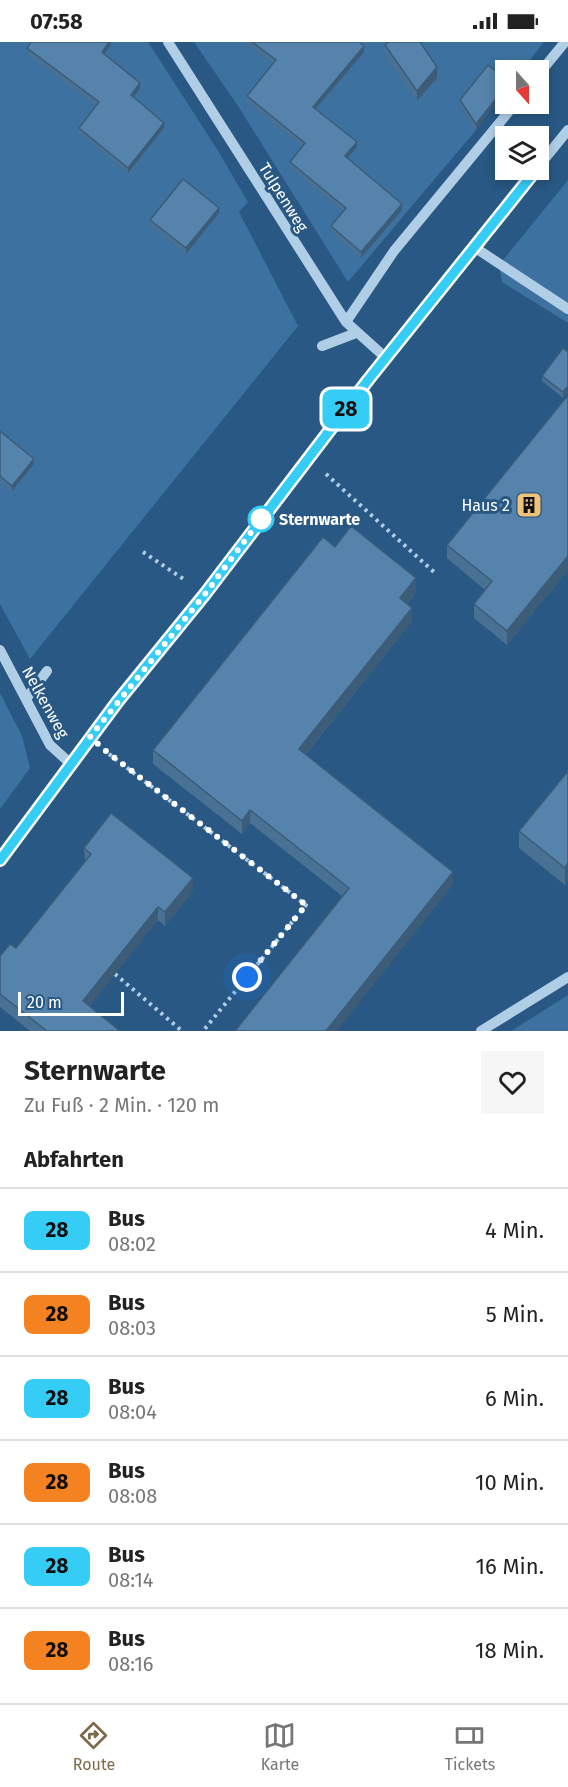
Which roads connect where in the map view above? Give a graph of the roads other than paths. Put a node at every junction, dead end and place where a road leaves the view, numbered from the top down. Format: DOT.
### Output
graph roads {
  1 [pos="168,42"];
  2 [pos="566,42"];
  3 [pos="549,62"];
  4 [pos="507,114"];
  5 [pos="568,130"];
  6 [pos="549,153"];
  7 [pos="527,180"];
  8 [pos="474,247"];
  9 [pos="568,309"];
  10 [pos="346,322"];
  11 [pos="356,333"];
  12 [pos="322,346"];
  13 [pos="386,358"];
  14 [pos="0,650"];
  15 [pos="47,671"];
  16 [pos="26,699"];
  17 [pos="71,764"];
  18 [pos="0,860"];
  19 [pos="568,977"];
  20 [pos="481,1031"];
  1 -- 10 [label="street, Tulpenweg"];
  2 -- 3 [label="street"];
  4 -- 10 [label="street"];
  5 -- 6 [label="street"];
  7 -- 8 [label="street"];
  8 -- 9 [label="street"];
  8 -- 13 [label="street"];
  10 -- 11 [label="street, Tulpenweg"];
  11 -- 12 [label="street"];
  11 -- 13 [label="street, Tulpenweg"];
  13 -- 17 [label="street"];
  14 -- 16 [label="street, Nelkenweg"];
  15 -- 16 [label="street"];
  16 -- 17 [label="street, Nelkenweg"];
  17 -- 18 [label="street"];
  19 -- 20 [label="street"];
}
